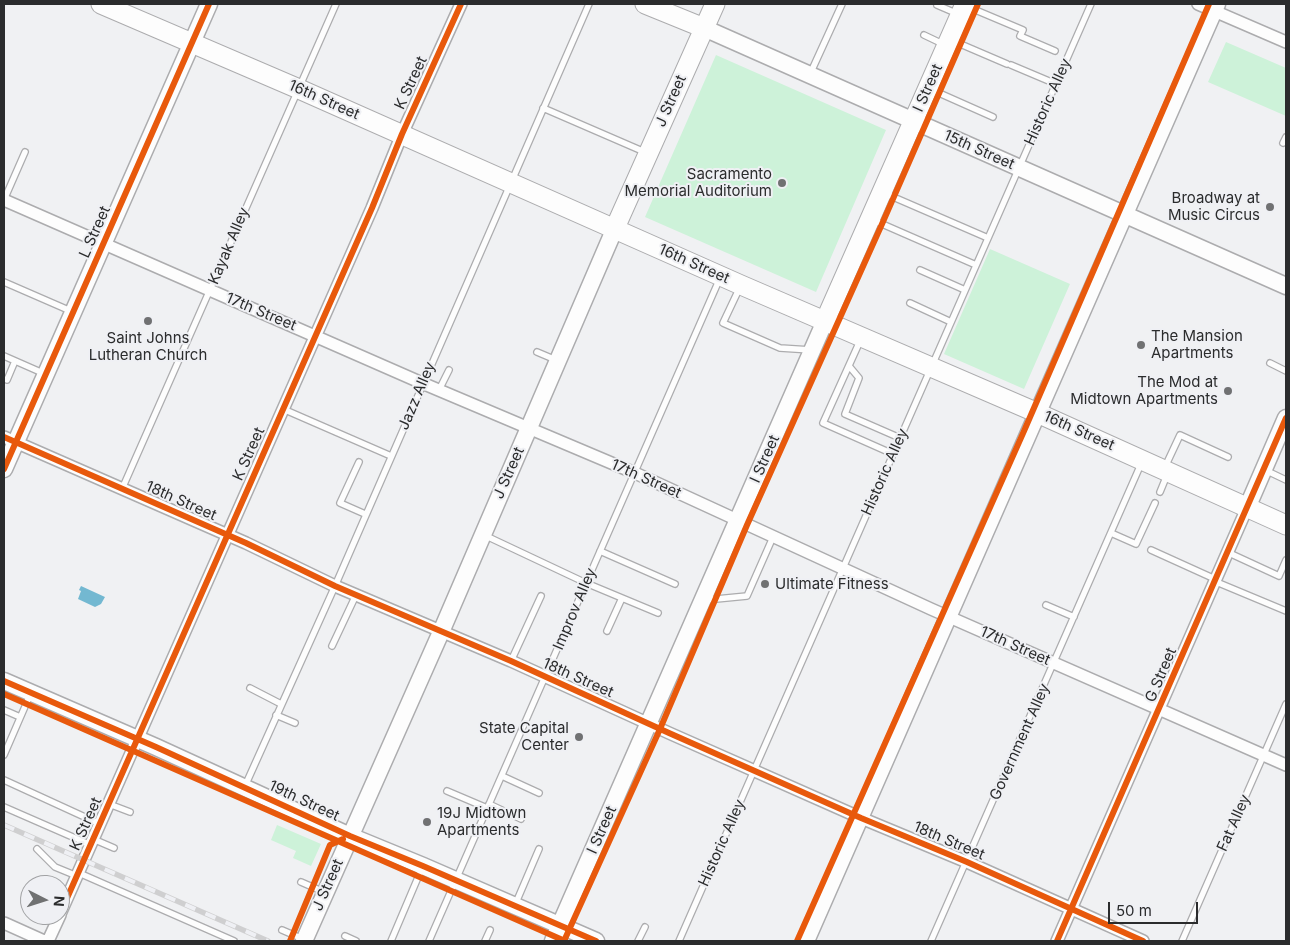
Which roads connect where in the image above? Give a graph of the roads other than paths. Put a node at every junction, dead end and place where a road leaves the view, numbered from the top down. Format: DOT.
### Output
graph roads {
  1 [pos="100,4"];
  2 [pos="209,4"];
  3 [pos="336,4"];
  4 [pos="461,4"];
  5 [pos="589,4"];
  6 [pos="645,4"];
  7 [pos="714,4"];
  8 [pos="842,4"];
  9 [pos="1091,4"];
  10 [pos="1198,4"];
  11 [pos="937,5"];
  12 [pos="1216,7"];
  13 [pos="963,8"];
  14 [pos="704,28"];
  15 [pos="924,36"];
  16 [pos="192,42"];
  17 [pos="948,42"];
  18 [pos="1286,42"];
  19 [pos="1054,51"];
  20 [pos="810,75"];
  21 [pos="1056,84"];
  22 [pos="928,88"];
  23 [pos="299,89"];
  24 [pos="543,108"];
  25 [pos="993,117"];
  26 [pos="913,122"];
  27 [pos="402,134"];
  28 [pos="1286,136"];
  29 [pos="1284,143"];
  30 [pos="25,152"];
  31 [pos="648,154"];
  32 [pos="1019,168"];
  33 [pos="510,183"];
  34 [pos="882,192"];
  35 [pos="4,200"];
  36 [pos="1125,213"];
  37 [pos="870,219"];
  38 [pos="614,228"];
  39 [pos="988,238"];
  40 [pos="103,243"];
  41 [pos="976,265"];
  42 [pos="920,270"];
  43 [pos="721,276"];
  44 [pos="4,282"];
  45 [pos="741,285"];
  46 [pos="1286,286"];
  47 [pos="210,290"];
  48 [pos="965,290"];
  49 [pos="910,303"];
  50 [pos="73,312"];
  51 [pos="826,321"];
  52 [pos="951,322"];
  53 [pos="316,336"];
  54 [pos="862,337"];
  55 [pos="813,350"];
  56 [pos="537,352"];
  57 [pos="4,356"];
  58 [pos="15,361"];
  59 [pos="558,361"];
  60 [pos="1270,363"];
  61 [pos="849,366"];
  62 [pos="932,368"];
  63 [pos="449,370"];
  64 [pos="1286,371"];
  65 [pos="46,374"];
  66 [pos="4,379"];
  67 [pos="422,383"];
  68 [pos="439,390"];
  69 [pos="284,409"];
  70 [pos="1038,413"];
  71 [pos="1286,418"];
  72 [pos="529,427"];
  73 [pos="900,438"];
  74 [pos="10,440"];
  75 [pos="893,454"];
  76 [pos="391,456"];
  77 [pos="1228,458"];
  78 [pos="1143,460"];
  79 [pos="359,462"];
  80 [pos="4,469"];
  81 [pos="1263,469"];
  82 [pos="1167,470"];
  83 [pos="635,473"];
  84 [pos="1286,480"];
  85 [pos="122,489"];
  86 [pos="1160,492"];
  87 [pos="1155,503"];
  88 [pos="1247,508"];
  89 [pos="365,514"];
  90 [pos="738,520"];
  91 [pos="1286,525"];
  92 [pos="1111,533"];
  93 [pos="482,534"];
  94 [pos="227,535"];
  95 [pos="773,537"];
  96 [pos="1150,550"];
  97 [pos="600,551"];
  98 [pos="1227,552"];
  99 [pos="1286,560"];
  100 [pos="842,568"];
  101 [pos="1215,580"];
  102 [pos="586,583"];
  103 [pos="675,584"];
  104 [pos="335,586"];
  105 [pos="356,595"];
  106 [pos="540,596"];
  107 [pos="622,598"];
  108 [pos="703,600"];
  109 [pos="1046,605"];
  110 [pos="1286,611"];
  111 [pos="658,613"];
  112 [pos="948,616"];
  113 [pos="1074,617"];
  114 [pos="607,631"];
  115 [pos="441,632"];
  116 [pos="332,646"];
  117 [pos="511,661"];
  118 [pos="1054,663"];
  119 [pos="546,677"];
  120 [pos="4,681"];
  121 [pos="250,688"];
  122 [pos="31,693"];
  123 [pos="281,704"];
  124 [pos="1286,704"];
  125 [pos="1160,709"];
  126 [pos="4,710"];
  127 [pos="276,715"];
  128 [pos="20,717"];
  129 [pos="295,723"];
  130 [pos="649,724"];
  131 [pos="138,739"];
  132 [pos="6,745"];
  133 [pos="4,755"];
  134 [pos="1264,755"];
  135 [pos="1286,765"];
  136 [pos="754,770"];
  137 [pos="502,776"];
  138 [pos="4,780"];
  139 [pos="244,788"];
  140 [pos="447,791"];
  141 [pos="539,793"];
  142 [pos="109,804"];
  143 [pos="488,806"];
  144 [pos="4,807"];
  145 [pos="130,812"];
  146 [pos="521,818"];
  147 [pos="861,818"];
  148 [pos="100,824"];
  149 [pos="350,836"];
  150 [pos="92,842"];
  151 [pos="114,848"];
  152 [pos="38,849"];
  153 [pos="539,849"];
  154 [pos="966,862"];
  155 [pos="423,866"];
  156 [pos="78,874"];
  157 [pos="455,880"];
  158 [pos="301,882"];
  159 [pos="70,892"];
  160 [pos="325,892"];
  161 [pos="515,905"];
  162 [pos="1072,909"];
  163 [pos="4,923"];
  164 [pos="55,925"];
  165 [pos="560,925"];
  166 [pos="645,927"];
  167 [pos="282,930"];
  168 [pos="490,930"];
  169 [pos="345,936"];
  170 [pos="304,940"];
  171 [pos="46,941"];
  172 [pos="234,941"];
  173 [pos="356,941"];
  174 [pos="391,941"];
  175 [pos="429,941"];
  176 [pos="485,941"];
  177 [pos="553,941"];
  178 [pos="596,941"];
  179 [pos="638,941"];
  180 [pos="679,941"];
  181 [pos="806,941"];
  182 [pos="931,941"];
  183 [pos="1058,941"];
  184 [pos="1142,941"];
  185 [pos="1182,941"];
  1 -- 16 [label="main road, 16th Street"];
  2 -- 16 [label="main road, L Street"];
  3 -- 23 [label="lane, Kayak Alley"];
  4 -- 27 [label="street, K Street"];
  5 -- 24 [label="lane, Jazz Alley"];
  6 -- 14 [label="main road, 15th Street"];
  7 -- 14 [label="main road, J Street"];
  8 -- 20 [label="lane"];
  9 -- 21 [label="lane, Historic Alley"];
  10 -- 12 [label="street"];
  11 -- 13 [label="lane"];
  12 -- 18 [label="street"];
  12 -- 36 [label="main road"];
  13 -- 17 [label="main road, I Street"];
  13 -- 19 [label="lane"];
  14 -- 20 [label="main road, 15th Street"];
  14 -- 31 [label="main road, J Street"];
  15 -- 17 [label="lane"];
  16 -- 23 [label="main road, 16th Street"];
  16 -- 40 [label="main road, L Street"];
  17 -- 21 [label="lane"];
  17 -- 22 [label="main road, I Street"];
  20 -- 26 [label="main road, 15th Street"];
  21 -- 32 [label="lane, Historic Alley"];
  22 -- 25 [label="lane"];
  22 -- 26 [label="main road, I Street"];
  23 -- 27 [label="main road, 16th Street"];
  23 -- 47 [label="lane, Kayak Alley"];
  24 -- 31 [label="lane"];
  24 -- 33 [label="lane, Jazz Alley"];
  26 -- 32 [label="main road, 15th Street"];
  26 -- 34 [label="main road, I Street"];
  27 -- 33 [label="main road, 16th Street"];
  27 -- 53 [label="street, K Street"];
  28 -- 29 [label="lane"];
  30 -- 35 [label="lane"];
  31 -- 38 [label="main road, J Street"];
  32 -- 36 [label="main road, 15th Street"];
  32 -- 39 [label="lane, Historic Alley"];
  33 -- 38 [label="main road, 16th Street"];
  33 -- 67 [label="lane, Jazz Alley"];
  34 -- 37 [label="main road, I Street"];
  34 -- 39 [label="lane"];
  35 -- 40 [label="street, 17th Street"];
  36 -- 46 [label="main road, 15th Street"];
  36 -- 70 [label="main road"];
  37 -- 41 [label="lane"];
  37 -- 51 [label="main road, I Street"];
  38 -- 43 [label="main road, 16th Street"];
  38 -- 59 [label="main road, J Street"];
  39 -- 41 [label="lane, Historic Alley"];
  40 -- 47 [label="street, 17th Street"];
  40 -- 50 [label="main road, L Street"];
  41 -- 48 [label="lane, Historic Alley"];
  42 -- 48 [label="lane"];
  43 -- 45 [label="main road, 16th Street"];
  43 -- 83 [label="lane, Improv Alley"];
  44 -- 50 [label="lane"];
  45 -- 51 [label="main road, 16th Street"];
  45 -- 55 [label="lane"];
  47 -- 53 [label="street, 17th Street"];
  47 -- 85 [label="lane, Kayak Alley"];
  48 -- 52 [label="lane, Historic Alley"];
  49 -- 52 [label="lane"];
  50 -- 65 [label="main road, L Street"];
  51 -- 54 [label="main road, 16th Street"];
  51 -- 55 [label="main road, I Street"];
  52 -- 62 [label="lane, Historic Alley"];
  53 -- 67 [label="street, 17th Street"];
  53 -- 69 [label="street, K Street"];
  54 -- 61 [label="lane"];
  54 -- 62 [label="main road, 16th Street"];
  55 -- 90 [label="main road, I Street"];
  56 -- 59 [label="lane"];
  57 -- 58 [label="lane"];
  58 -- 65 [label="lane"];
  58 -- 66 [label="lane"];
  59 -- 72 [label="main road, J Street"];
  60 -- 64 [label="lane"];
  61 -- 73 [label="lane"];
  61 -- 75 [label="lane"];
  62 -- 70 [label="main road, 16th Street"];
  62 -- 73 [label="lane, Historic Alley"];
  63 -- 68 [label="lane"];
  65 -- 74 [label="main road, L Street"];
  67 -- 68 [label="street, 17th Street"];
  67 -- 76 [label="lane, Jazz Alley"];
  68 -- 72 [label="street, 17th Street"];
  69 -- 76 [label="lane"];
  69 -- 94 [label="street, K Street"];
  70 -- 78 [label="main road, 16th Street"];
  70 -- 112 [label="main road"];
  71 -- 81 [label="main road, G Street"];
  72 -- 83 [label="street, 17th Street"];
  72 -- 93 [label="main road, J Street"];
  73 -- 75 [label="lane, Historic Alley"];
  74 -- 80 [label="main road, L Street"];
  74 -- 85 [label="street, 18th Street"];
  75 -- 100 [label="lane, Historic Alley"];
  76 -- 89 [label="lane, Jazz Alley"];
  77 -- 82 [label="lane"];
  78 -- 82 [label="main road, 16th Street"];
  78 -- 92 [label="lane, Government Alley"];
  79 -- 89 [label="lane"];
  81 -- 84 [label="lane"];
  81 -- 88 [label="main road, G Street"];
  82 -- 86 [label="lane"];
  82 -- 88 [label="main road, 16th Street"];
  83 -- 90 [label="street, 17th Street"];
  83 -- 97 [label="lane, Improv Alley"];
  85 -- 94 [label="street, 18th Street"];
  87 -- 92 [label="lane"];
  88 -- 91 [label="main road, 16th Street"];
  88 -- 98 [label="street, G Street"];
  89 -- 104 [label="lane, Jazz Alley"];
  90 -- 95 [label="street, 17th Street"];
  90 -- 108 [label="main road, I Street"];
  92 -- 113 [label="lane, Government Alley"];
  93 -- 102 [label="lane"];
  93 -- 115 [label="main road, J Street"];
  94 -- 104 [label="street, 18th Street"];
  94 -- 131 [label="street, K Street"];
  95 -- 100 [label="street, 17th Street"];
  95 -- 108 [label="lane"];
  96 -- 101 [label="lane"];
  97 -- 102 [label="lane, Improv Alley"];
  97 -- 103 [label="lane"];
  98 -- 99 [label="lane"];
  98 -- 101 [label="street, G Street"];
  100 -- 112 [label="street, 17th Street"];
  100 -- 136 [label="lane, Historic Alley"];
  101 -- 110 [label="lane"];
  101 -- 125 [label="street, G Street"];
  102 -- 107 [label="lane"];
  102 -- 119 [label="lane, Improv Alley"];
  104 -- 105 [label="street, 18th Street"];
  104 -- 123 [label="lane, Jazz Alley"];
  105 -- 115 [label="street, 18th Street"];
  105 -- 116 [label="lane"];
  106 -- 117 [label="lane"];
  107 -- 111 [label="lane"];
  107 -- 114 [label="lane"];
  108 -- 130 [label="main road, I Street"];
  109 -- 113 [label="lane"];
  112 -- 118 [label="street, 17th Street"];
  112 -- 147 [label="main road"];
  113 -- 118 [label="lane, Government Alley"];
  115 -- 117 [label="street, 18th Street"];
  115 -- 149 [label="main road, J Street"];
  117 -- 119 [label="street, 18th Street"];
  118 -- 125 [label="street, 17th Street"];
  118 -- 154 [label="lane, Government Alley"];
  119 -- 130 [label="street, 18th Street"];
  119 -- 137 [label="lane, Improv Alley"];
  120 -- 122 [label="main road, 19th Street"];
  121 -- 123 [label="lane"];
  122 -- 128 [label="lane"];
  122 -- 131 [label="main road, 19th Street"];
  123 -- 127 [label="lane, Jazz Alley"];
  124 -- 134 [label="lane, Fat Alley"];
  125 -- 134 [label="street, 17th Street"];
  125 -- 162 [label="street, G Street"];
  126 -- 128 [label="lane"];
  127 -- 129 [label="lane"];
  127 -- 139 [label="lane, Jazz Alley"];
  128 -- 132 [label="lane"];
  130 -- 136 [label="street, 18th Street"];
  130 -- 165 [label="main road, I Street"];
  131 -- 139 [label="main road, 19th Street"];
  131 -- 142 [label="street, K Street"];
  132 -- 133 [label="lane"];
  134 -- 135 [label="street, 17th Street"];
  134 -- 185 [label="lane, Fat Alley"];
  136 -- 147 [label="street, 18th Street"];
  136 -- 180 [label="lane, Historic Alley"];
  137 -- 141 [label="lane"];
  137 -- 143 [label="lane, Improv Alley"];
  138 -- 148 [label="lane"];
  139 -- 149 [label="main road, 19th Street"];
  140 -- 143 [label="lane"];
  142 -- 145 [label="lane"];
  142 -- 148 [label="street, K Street"];
  143 -- 146 [label="lane"];
  143 -- 157 [label="lane, Improv Alley"];
  144 -- 150 [label="lane"];
  147 -- 154 [label="street, 18th Street"];
  147 -- 181 [label="main road"];
  148 -- 150 [label="street, K Street"];
  149 -- 155 [label="main road, 19th Street"];
  149 -- 160 [label="main road, J Street"];
  150 -- 151 [label="lane"];
  150 -- 156 [label="street, K Street"];
  152 -- 156 [label="lane"];
  153 -- 161 [label="lane"];
  154 -- 162 [label="street, 18th Street"];
  154 -- 182 [label="lane, Government Alley"];
  155 -- 157 [label="main road, 19th Street"];
  155 -- 174 [label="lane"];
  156 -- 159 [label="street, K Street"];
  156 -- 172 [label="lane"];
  157 -- 161 [label="main road, 19th Street"];
  157 -- 175 [label="lane, Improv Alley"];
  158 -- 160 [label="lane"];
  160 -- 170 [label="main road, J Street"];
  161 -- 165 [label="main road, 19th Street"];
  162 -- 183 [label="street, G Street"];
  162 -- 184 [label="street, 18th Street"];
  163 -- 171 [label="street"];
  164 -- 171 [label="street, K Street"];
  165 -- 177 [label="main road, I Street"];
  165 -- 178 [label="main road, 19th Street"];
  166 -- 179 [label="lane"];
  167 -- 170 [label="lane"];
  168 -- 176 [label="lane"];
  169 -- 173 [label="lane"];
}
